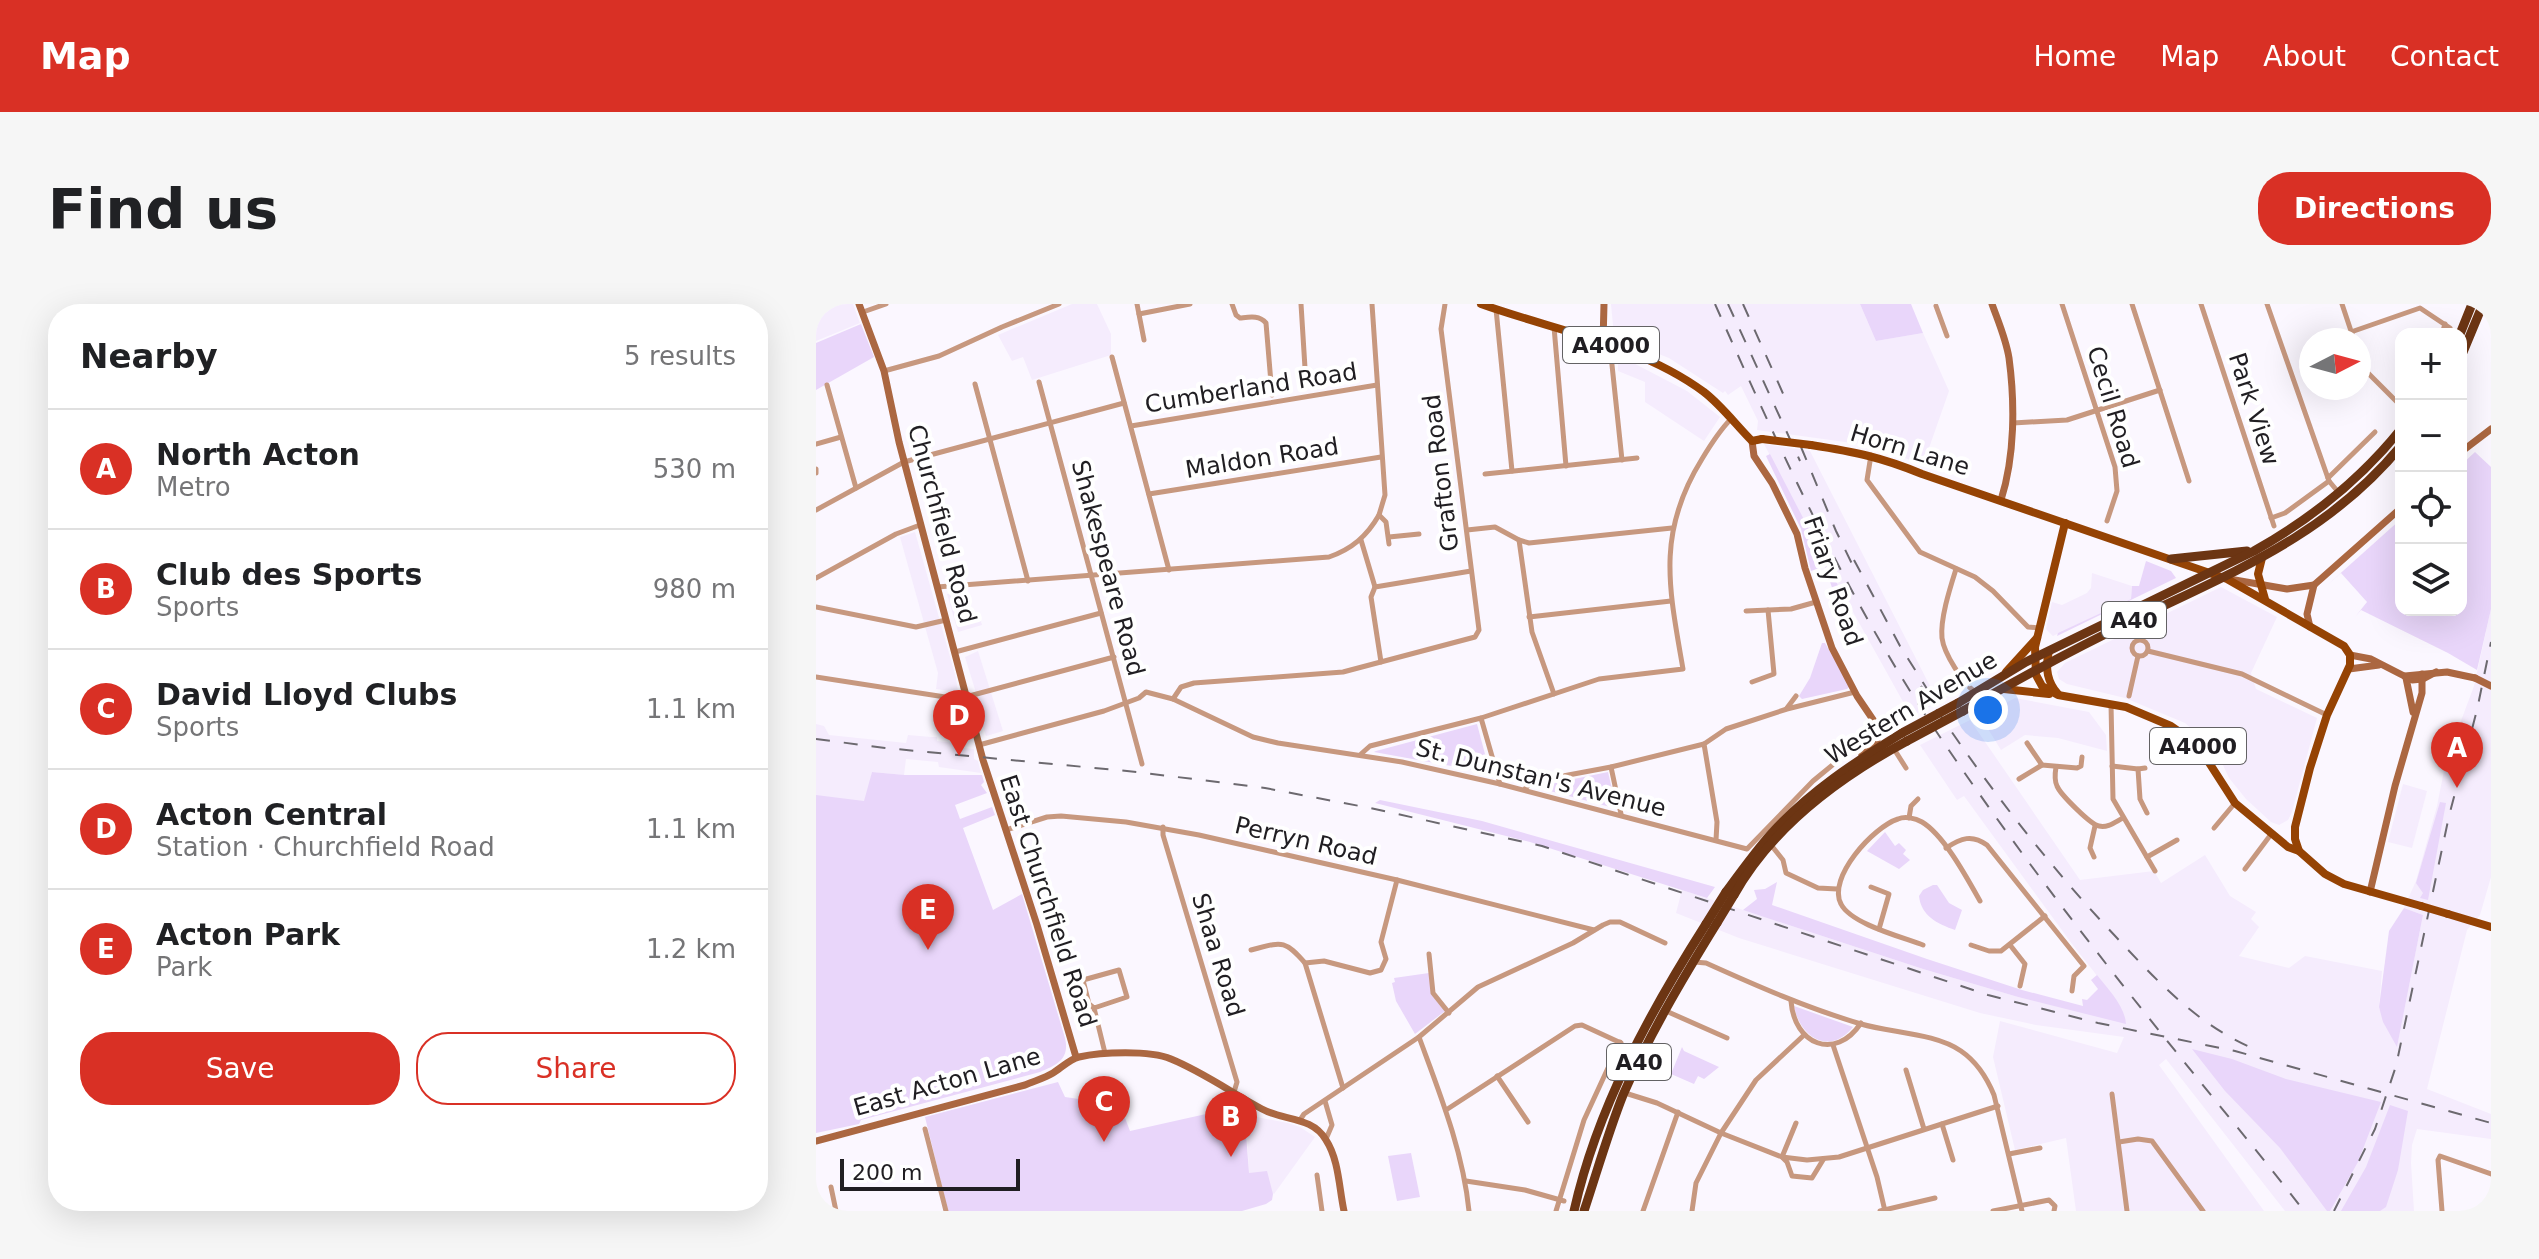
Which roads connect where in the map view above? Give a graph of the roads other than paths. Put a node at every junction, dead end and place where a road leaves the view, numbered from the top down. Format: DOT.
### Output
graph roads {
  1 [pos="886,304"];
  2 [pos="1059,304"];
  3 [pos="1137,304"];
  4 [pos="1190,304"];
  5 [pos="1232,304"];
  6 [pos="1301,304"];
  7 [pos="1372,304"];
  8 [pos="1445,304"];
  9 [pos="1481,304"];
  10 [pos="1604,304"];
  11 [pos="1992,304"];
  12 [pos="2062,304"];
  13 [pos="2132,304"];
  14 [pos="2201,304"];
  15 [pos="2267,304"];
  16 [pos="2342,304"];
  17 [pos="2472,304"];
  18 [pos="2483,304"];
  19 [pos="1938,305"];
  20 [pos="861,308"];
  21 [pos="1496,309"];
  22 [pos="1511,309"];
  23 [pos="1139,314"];
  24 [pos="1554,327"];
  25 [pos="2350,328"];
  26 [pos="2362,328"];
  27 [pos="2446,328"];
  28 [pos="2462,328"];
  29 [pos="1947,336"];
  30 [pos="1144,340"];
  31 [pos="2467,343"];
  32 [pos="1607,344"];
  33 [pos="1112,357"];
  34 [pos="1305,368"];
  35 [pos="884,371"];
  36 [pos="2371,376"];
  37 [pos="1039,382"];
  38 [pos="975,384"];
  39 [pos="827,385"];
  40 [pos="1377,385"];
  41 [pos="2160,390"];
  42 [pos="1272,395"];
  43 [pos="2395,401"];
  44 [pos="1124,403"];
  45 [pos="2098,411"];
  46 [pos="1731,419"];
  47 [pos="1050,423"];
  48 [pos="2012,424"];
  49 [pos="1131,426"];
  50 [pos="2491,429"];
  51 [pos="2375,432"];
  52 [pos="2395,436"];
  53 [pos="841,437"];
  54 [pos="989,439"];
  55 [pos="1752,441"];
  56 [pos="816,444"];
  57 [pos="2467,447"];
  58 [pos="2395,453"];
  59 [pos="1871,454"];
  60 [pos="1381,457"];
  61 [pos="1637,458"];
  62 [pos="1622,460"];
  63 [pos="904,462"];
  64 [pos="1566,466"];
  65 [pos="1512,471"];
  66 [pos="1485,474"];
  67 [pos="2329,479"];
  68 [pos="2189,481"];
  69 [pos="856,488"];
  70 [pos="2339,493"];
  71 [pos="1149,494"];
  72 [pos="2001,500"];
  73 [pos="816,510"];
  74 [pos="2395,513"];
  75 [pos="1379,515"];
  76 [pos="2271,518"];
  77 [pos="2107,521"];
  78 [pos="2065,523"];
  79 [pos="921,524"];
  80 [pos="2274,526"];
  81 [pos="1672,528"];
  82 [pos="1467,530"];
  83 [pos="1419,534"];
  84 [pos="1361,540"];
  85 [pos="1519,540"];
  86 [pos="2258,554"];
  87 [pos="2171,559"];
  88 [pos="1956,569"];
  89 [pos="1169,570"];
  90 [pos="1471,571"];
  91 [pos="2209,573"];
  92 [pos="1092,576"];
  93 [pos="816,578"];
  94 [pos="2225,579"];
  95 [pos="1028,581"];
  96 [pos="2260,584"];
  97 [pos="2314,585"];
  98 [pos="937,587"];
  99 [pos="1375,587"];
  100 [pos="1671,601"];
  101 [pos="2265,601"];
  102 [pos="1816,602"];
  103 [pos="816,607"];
  104 [pos="1768,610"];
  105 [pos="1746,611"];
  106 [pos="1101,612"];
  107 [pos="1529,617"];
  108 [pos="946,620"];
  109 [pos="2310,627"];
  110 [pos="2038,632"];
  111 [pos="2049,651"];
  112 [pos="2148,651"];
  113 [pos="955,652"];
  114 [pos="2350,655"];
  115 [pos="2138,656"];
  116 [pos="1114,657"];
  117 [pos="2035,658"];
  118 [pos="1381,662"];
  119 [pos="2046,664"];
  120 [pos="2381,665"];
  121 [pos="2349,669"];
  122 [pos="2035,671"];
  123 [pos="2004,674"];
  124 [pos="2420,676"];
  125 [pos="816,677"];
  126 [pos="2405,678"];
  127 [pos="1752,682"];
  128 [pos="2491,686"];
  129 [pos="2003,689"];
  130 [pos="1855,692"];
  131 [pos="1976,692"];
  132 [pos="1554,694"];
  133 [pos="2058,695"];
  134 [pos="1796,696"];
  135 [pos="2129,696"];
  136 [pos="967,698"];
  137 [pos="1173,699"];
  138 [pos="1126,704"];
  139 [pos="2111,704"];
  140 [pos="1961,707"];
  141 [pos="1787,709"];
  142 [pos="2327,715"];
  143 [pos="1481,718"];
  144 [pos="2414,718"];
  145 [pos="1875,722"];
  146 [pos="1905,737"];
  147 [pos="2027,743"];
  148 [pos="1704,744"];
  149 [pos="979,745"];
  150 [pos="1893,748"];
  151 [pos="1360,755"];
  152 [pos="982,757"];
  153 [pos="2082,757"];
  154 [pos="1142,764"];
  155 [pos="1851,764"];
  156 [pos="2042,765"];
  157 [pos="2112,766"];
  158 [pos="1611,767"];
  159 [pos="2056,767"];
  160 [pos="1906,768"];
  161 [pos="2019,779"];
  162 [pos="1500,784"];
  163 [pos="1525,789"];
  164 [pos="1918,799"];
  165 [pos="2235,803"];
  166 [pos="2147,813"];
  167 [pos="1621,814"];
  168 [pos="1909,818"];
  169 [pos="2123,818"];
  170 [pos="2095,826"];
  171 [pos="1163,827"];
  172 [pos="2295,827"];
  173 [pos="2214,828"];
  174 [pos="1006,830"];
  175 [pos="2272,833"];
  176 [pos="2165,838"];
  177 [pos="1716,840"];
  178 [pos="2177,840"];
  179 [pos="1771,845"];
  180 [pos="2168,845"];
  181 [pos="1946,848"];
  182 [pos="2299,851"];
  183 [pos="2094,857"];
  184 [pos="2147,857"];
  185 [pos="2245,869"];
  186 [pos="2155,871"];
  187 [pos="1397,880"];
  188 [pos="1871,887"];
  189 [pos="1837,889"];
  190 [pos="2370,892"];
  191 [pos="1730,894"];
  192 [pos="1980,901"];
  193 [pos="2045,916"];
  194 [pos="2491,927"];
  195 [pos="1879,929"];
  196 [pos="1594,930"];
  197 [pos="1665,943"];
  198 [pos="1923,945"];
  199 [pos="1971,945"];
  200 [pos="2010,945"];
  201 [pos="1251,950"];
  202 [pos="1429,954"];
  203 [pos="1693,962"];
  204 [pos="1305,963"];
  205 [pos="2020,986"];
  206 [pos="2072,991"];
  207 [pos="1791,1001"];
  208 [pos="1094,1008"];
  209 [pos="1665,1010"];
  210 [pos="1449,1013"];
  211 [pos="1861,1023"];
  212 [pos="1803,1036"];
  213 [pos="1419,1037"];
  214 [pos="1727,1038"];
  215 [pos="1833,1045"];
  216 [pos="1105,1054"];
  217 [pos="1076,1057"];
  218 [pos="1906,1070"];
  219 [pos="1497,1076"];
  220 [pos="1343,1088"];
  221 [pos="1234,1092"];
  222 [pos="1624,1093"];
  223 [pos="2112,1094"];
  224 [pos="1325,1101"];
  225 [pos="1998,1106"];
  226 [pos="1446,1110"];
  227 [pos="920,1111"];
  228 [pos="1678,1112"];
  229 [pos="1300,1120"];
  230 [pos="923,1121"];
  231 [pos="1528,1122"];
  232 [pos="1796,1123"];
  233 [pos="1942,1124"];
  234 [pos="925,1129"];
  235 [pos="1924,1129"];
  236 [pos="1721,1133"];
  237 [pos="1326,1139"];
  238 [pos="816,1141"];
  239 [pos="2119,1142"];
  240 [pos="1868,1146"];
  241 [pos="2040,1148"];
  242 [pos="2009,1154"];
  243 [pos="1782,1157"];
  244 [pos="1823,1159"];
  245 [pos="1953,1160"];
  246 [pos="2491,1174"];
  247 [pos="1317,1175"];
  248 [pos="1466,1181"];
  249 [pos="831,1187"];
  250 [pos="1935,1198"];
  251 [pos="1562,1201"];
  252 [pos="2021,1208"];
  253 [pos="836,1211"];
  254 [pos="945,1211"];
  255 [pos="1322,1211"];
  256 [pos="1344,1211"];
  257 [pos="1469,1211"];
  258 [pos="1556,1211"];
  259 [pos="1574,1211"];
  260 [pos="1584,1211"];
  261 [pos="1643,1211"];
  262 [pos="1692,1211"];
  263 [pos="1883,1211"];
  264 [pos="1993,1211"];
  265 [pos="2054,1211"];
  266 [pos="2127,1211"];
  267 [pos="2203,1211"];
  268 [pos="2442,1211"];
  1 -- 20 [label="street"];
  2 -- 35 [label="street"];
  3 -- 23 [label="street"];
  4 -- 23 [label="street"];
  5 -- 42 [label="street"];
  6 -- 34 [label="street"];
  7 -- 40 [label="street"];
  8 -- 82 [label="street, Grafton Road"];
  9 -- 21 [label="main road, A4000"];
  10 -- 32 [label="street"];
  11 -- 48 [label="street"];
  12 -- 45 [label="street, Cecil Road"];
  13 -- 41 [label="street"];
  14 -- 76 [label="street, Park View"];
  15 -- 67 [label="street"];
  16 -- 25 [label="street"];
  17 -- 28 [label="highway"];
  18 -- 31 [label="highway"];
  19 -- 29 [label="street"];
  20 -- 35 [label="street, Churchfield Road"];
  21 -- 22 [label="main road, A4000"];
  21 -- 65 [label="street"];
  22 -- 24 [label="main road, A4000"];
  23 -- 30 [label="street"];
  24 -- 32 [label="main road, A4000"];
  24 -- 64 [label="street"];
  26 -- 27 [label="street"];
  32 -- 46 [label="main road, A4000"];
  32 -- 62 [label="street"];
  33 -- 44 [label="street"];
  35 -- 63 [label="street, Churchfield Road"];
  36 -- 43 [label="street"];
  37 -- 47 [label="street, Shakespeare Road"];
  38 -- 54 [label="street"];
  39 -- 53 [label="street"];
  40 -- 49 [label="street, Cumberland Road"];
  40 -- 60 [label="street"];
  41 -- 45 [label="street"];
  41 -- 68 [label="street"];
  44 -- 47 [label="street"];
  44 -- 49 [label="street"];
  45 -- 48 [label="street"];
  45 -- 77 [label="street, Cecil Road"];
  46 -- 55 [label="main road, A4000"];
  46 -- 81 [label="street"];
  47 -- 54 [label="street"];
  47 -- 92 [label="street, Shakespeare Road"];
  48 -- 72 [label="street"];
  49 -- 71 [label="street"];
  50 -- 57 [label="street"];
  51 -- 67 [label="street"];
  52 -- 70 [label="highway, Western Avenue / A40"];
  53 -- 56 [label="street"];
  53 -- 69 [label="street"];
  54 -- 63 [label="street"];
  54 -- 95 [label="street"];
  55 -- 59 [label="main road, Horn Lane, bridge"];
  55 -- 102 [label="street, Friary Road"];
  58 -- 86 [label="highway, Western Avenue / A40"];
  59 -- 72 [label="main road, Horn Lane"];
  59 -- 88 [label="street"];
  60 -- 71 [label="street, Maldon Road"];
  60 -- 75 [label="street"];
  61 -- 62 [label="street"];
  62 -- 64 [label="street"];
  63 -- 69 [label="street"];
  63 -- 79 [label="street, Churchfield Road"];
  64 -- 65 [label="street"];
  65 -- 66 [label="street"];
  67 -- 70 [label="street"];
  67 -- 76 [label="street"];
  69 -- 73 [label="street"];
  70 -- 86 [label="highway, Western Avenue / A40"];
  71 -- 89 [label="street"];
  72 -- 78 [label="main road, Horn Lane"];
  74 -- 97 [label="street"];
  75 -- 83 [label="street"];
  75 -- 84 [label="street"];
  76 -- 80 [label="street, Park View"];
  78 -- 87 [label="main road, Horn Lane"];
  78 -- 110 [label="main road"];
  79 -- 93 [label="street"];
  79 -- 98 [label="street, Churchfield Road"];
  81 -- 85 [label="street"];
  81 -- 100 [label="street"];
  82 -- 85 [label="street"];
  82 -- 90 [label="street, Grafton Road"];
  84 -- 89 [label="street"];
  84 -- 99 [label="street"];
  85 -- 107 [label="street"];
  86 -- 87 [label="highway"];
  86 -- 91 [label="highway, Western Avenue / A40"];
  86 -- 94 [label="highway, Western Avenue / A40"];
  86 -- 96 [label="main road"];
  87 -- 91 [label="main road, Horn Lane"];
  88 -- 110 [label="street"];
  88 -- 131 [label="street"];
  89 -- 92 [label="street"];
  90 -- 99 [label="street"];
  90 -- 118 [label="street, Grafton Road"];
  91 -- 94 [label="main road, Horn Lane"];
  91 -- 111 [label="highway, Western Avenue / A40"];
  92 -- 95 [label="street"];
  92 -- 106 [label="street, Shakespeare Road"];
  94 -- 96 [label="street"];
  94 -- 101 [label="main road, Horn Lane"];
  94 -- 119 [label="highway, Western Avenue / A40"];
  95 -- 98 [label="street"];
  96 -- 97 [label="street"];
  96 -- 101 [label="main road"];
  97 -- 109 [label="street"];
  98 -- 108 [label="street, Churchfield Road"];
  99 -- 118 [label="street"];
  100 -- 107 [label="street"];
  100 -- 132 [label="street"];
  101 -- 109 [label="main road, Horn Lane"];
  102 -- 104 [label="street"];
  102 -- 130 [label="street, Friary Road"];
  103 -- 108 [label="street"];
  104 -- 105 [label="street"];
  104 -- 127 [label="street"];
  106 -- 113 [label="street"];
  106 -- 116 [label="street, Shakespeare Road"];
  107 -- 132 [label="street"];
  108 -- 113 [label="street, Churchfield Road"];
  109 -- 114 [label="main road, Horn Lane"];
  110 -- 117 [label="main road"];
  110 -- 123 [label="main road"];
  111 -- 117 [label="highway, Western Avenue / A40"];
  111 -- 119 [label="main road"];
  112 -- 115 [label="street"];
  112 -- 115 [label="street"];
  112 -- 142 [label="street"];
  113 -- 136 [label="street, Churchfield Road"];
  114 -- 120 [label="street"];
  114 -- 121 [label="main road"];
  115 -- 135 [label="street"];
  116 -- 136 [label="street"];
  116 -- 138 [label="street, Shakespeare Road"];
  117 -- 122 [label="main road"];
  117 -- 123 [label="highway, Western Avenue / A40"];
  118 -- 137 [label="street"];
  119 -- 122 [label="highway, Western Avenue / A40"];
  119 -- 133 [label="main road"];
  120 -- 121 [label="street"];
  120 -- 126 [label="street"];
  121 -- 142 [label="main road"];
  122 -- 129 [label="highway, Western Avenue / A40"];
  122 -- 133 [label="main road"];
  123 -- 131 [label="highway, Western Avenue / A40"];
  124 -- 126 [label="street"];
  124 -- 128 [label="street, bridge"];
  124 -- 144 [label="street"];
  125 -- 136 [label="street"];
  126 -- 144 [label="street"];
  129 -- 133 [label="main road, A4000"];
  129 -- 140 [label="highway, Western Avenue / A40"];
  130 -- 141 [label="street"];
  130 -- 145 [label="street, Friary Road"];
  131 -- 140 [label="highway, Western Avenue / A40"];
  132 -- 143 [label="street"];
  133 -- 139 [label="main road, A4000"];
  134 -- 141 [label="street"];
  136 -- 149 [label="street, Churchfield Road"];
  137 -- 138 [label="street, St. Dunstan's Avenue"];
  137 -- 151 [label="street, St. Dunstan's Avenue"];
  138 -- 149 [label="street"];
  138 -- 154 [label="street, Shakespeare Road"];
  139 -- 157 [label="street"];
  139 -- 165 [label="main road, A4000"];
  140 -- 146 [label="highway, Western Avenue / A40, bridge"];
  141 -- 148 [label="street"];
  142 -- 172 [label="main road"];
  143 -- 151 [label="street"];
  143 -- 162 [label="street"];
  144 -- 190 [label="street"];
  145 -- 155 [label="street"];
  145 -- 177 [label="street, St. Dunstan's Avenue"];
  146 -- 150 [label="highway, Western Avenue / A40"];
  146 -- 155 [label="highway, Western Avenue / A40"];
  147 -- 156 [label="street"];
  148 -- 158 [label="street"];
  148 -- 177 [label="street"];
  149 -- 152 [label="street, Churchfield Road"];
  150 -- 160 [label="street"];
  150 -- 179 [label="highway, Western Avenue / A40"];
  151 -- 162 [label="street, St. Dunstan's Avenue"];
  152 -- 174 [label="street, East Churchfield Road"];
  153 -- 159 [label="street"];
  155 -- 191 [label="highway, Western Avenue / A40"];
  156 -- 159 [label="street"];
  156 -- 161 [label="street"];
  157 -- 166 [label="street"];
  157 -- 169 [label="street"];
  158 -- 163 [label="street"];
  158 -- 167 [label="street"];
  159 -- 170 [label="street"];
  162 -- 163 [label="street, St. Dunstan's Avenue"];
  163 -- 167 [label="street, St. Dunstan's Avenue"];
  164 -- 168 [label="street"];
  165 -- 173 [label="street"];
  165 -- 175 [label="main road, A4000"];
  167 -- 177 [label="street, St. Dunstan's Avenue"];
  168 -- 181 [label="street"];
  168 -- 189 [label="street"];
  169 -- 170 [label="street"];
  169 -- 184 [label="street"];
  170 -- 183 [label="street"];
  171 -- 174 [label="street, Perryn Road"];
  171 -- 187 [label="street, Perryn Road"];
  171 -- 221 [label="street, Shaa Road"];
  172 -- 175 [label="main road"];
  172 -- 182 [label="main road"];
  174 -- 217 [label="street, East Churchfield Road"];
  175 -- 182 [label="main road, A4000"];
  175 -- 185 [label="street"];
  176 -- 180 [label="street"];
  178 -- 180 [label="street"];
  179 -- 189 [label="street"];
  179 -- 191 [label="highway, Western Avenue / A40"];
  180 -- 184 [label="street"];
  181 -- 192 [label="street"];
  181 -- 193 [label="street"];
  182 -- 190 [label="main road, A4000"];
  184 -- 186 [label="street"];
  187 -- 196 [label="street, Perryn Road"];
  187 -- 204 [label="street"];
  188 -- 195 [label="street"];
  189 -- 195 [label="street"];
  190 -- 194 [label="main road, A4000, bridge"];
  191 -- 203 [label="highway, Western Avenue / A40, bridge"];
  191 -- 259 [label="highway, Western Avenue / A40, bridge"];
  193 -- 200 [label="street"];
  193 -- 206 [label="street"];
  195 -- 198 [label="street"];
  196 -- 197 [label="street"];
  196 -- 210 [label="street"];
  199 -- 200 [label="street"];
  200 -- 205 [label="street"];
  201 -- 204 [label="street"];
  202 -- 210 [label="street"];
  203 -- 207 [label="street"];
  203 -- 209 [label="highway, Western Avenue / A40"];
  204 -- 220 [label="street"];
  207 -- 211 [label="street"];
  207 -- 212 [label="street"];
  208 -- 208 [label="street"];
  208 -- 216 [label="street"];
  209 -- 214 [label="street"];
  209 -- 222 [label="highway, Western Avenue / A40"];
  210 -- 213 [label="street"];
  211 -- 215 [label="street"];
  211 -- 225 [label="street"];
  212 -- 215 [label="street"];
  212 -- 236 [label="street"];
  213 -- 220 [label="street"];
  213 -- 226 [label="street"];
  215 -- 240 [label="street"];
  216 -- 217 [label="street, East Acton Lane"];
  216 -- 221 [label="street, East Acton Lane"];
  217 -- 227 [label="street, East Acton Lane"];
  218 -- 235 [label="street"];
  219 -- 226 [label="street"];
  219 -- 231 [label="street"];
  219 -- 251 [label="street"];
  220 -- 224 [label="street"];
  221 -- 229 [label="street, East Acton Lane"];
  222 -- 228 [label="street"];
  222 -- 260 [label="highway, Western Avenue / A40"];
  223 -- 239 [label="street"];
  224 -- 229 [label="street"];
  224 -- 237 [label="street"];
  225 -- 233 [label="street"];
  225 -- 242 [label="street"];
  226 -- 248 [label="street"];
  227 -- 230 [label="street"];
  227 -- 238 [label="street, East Acton Lane"];
  228 -- 236 [label="street"];
  228 -- 261 [label="street"];
  229 -- 237 [label="street, East Acton Lane"];
  232 -- 243 [label="street"];
  233 -- 235 [label="street"];
  233 -- 245 [label="street"];
  234 -- 254 [label="street"];
  235 -- 240 [label="street"];
  236 -- 243 [label="street"];
  236 -- 262 [label="street"];
  237 -- 256 [label="street"];
  239 -- 266 [label="street"];
  239 -- 267 [label="street"];
  240 -- 244 [label="street"];
  240 -- 263 [label="street"];
  241 -- 242 [label="street"];
  242 -- 252 [label="street"];
  243 -- 244 [label="street"];
  243 -- 244 [label="street"];
  246 -- 268 [label="street"];
  247 -- 255 [label="street"];
  248 -- 251 [label="street"];
  248 -- 257 [label="street"];
  249 -- 253 [label="street"];
  250 -- 263 [label="street"];
  251 -- 258 [label="street"];
  252 -- 264 [label="street"];
  252 -- 265 [label="street"];
}
